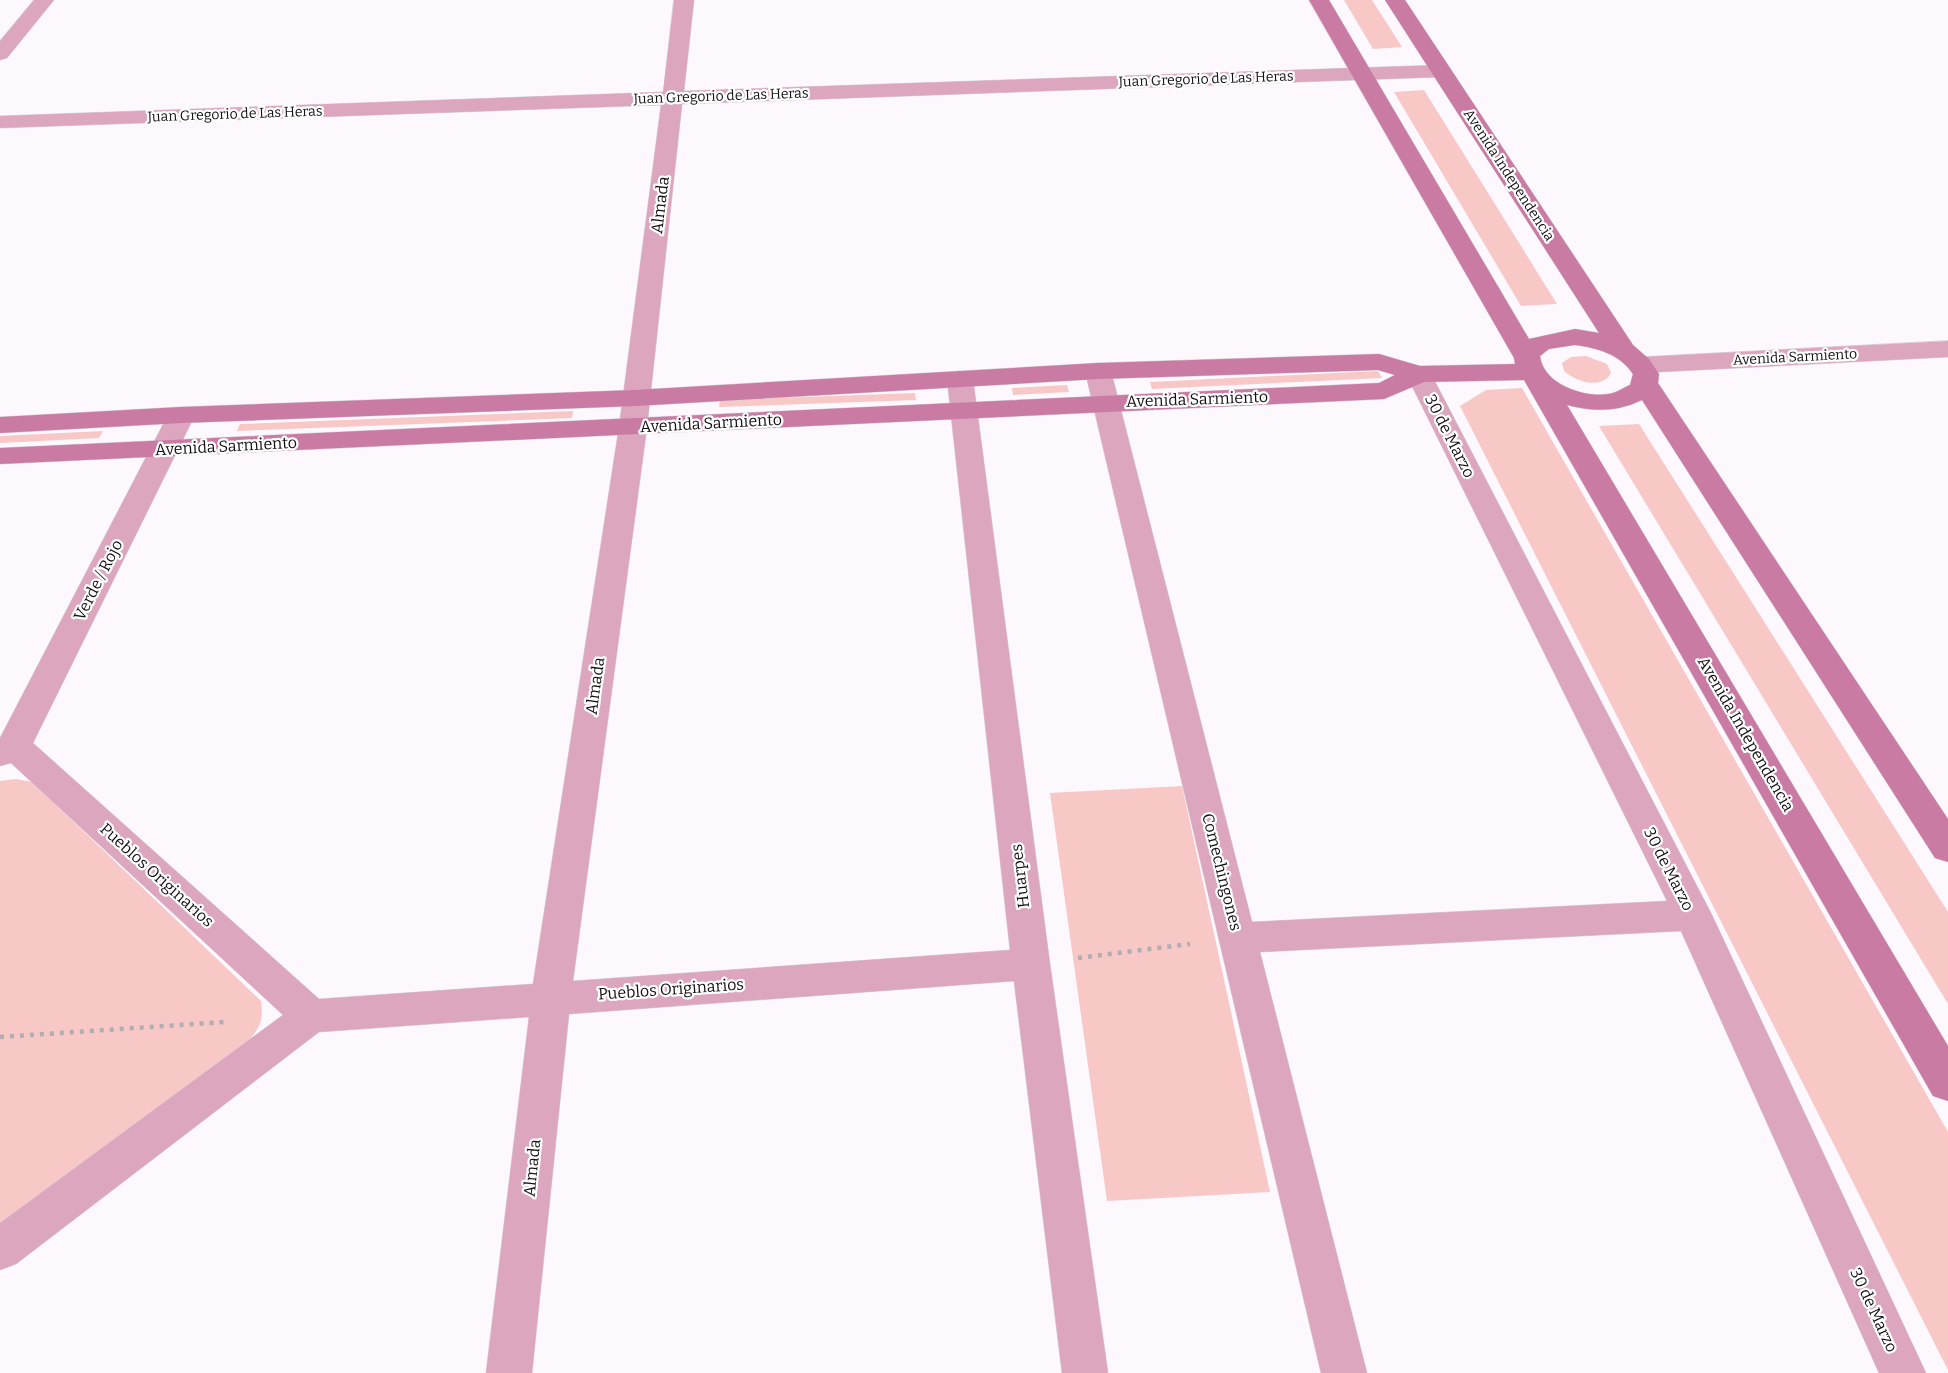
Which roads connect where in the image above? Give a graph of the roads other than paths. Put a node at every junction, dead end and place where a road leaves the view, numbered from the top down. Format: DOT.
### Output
graph roads {
  1 [pos="44,0"];
  2 [pos="684,0"];
  3 [pos="1319,0"];
  4 [pos="1395,0"];
  5 [pos="0,54"];
  6 [pos="1441,72"];
  7 [pos="1362,74"];
  8 [pos="674,97"];
  9 [pos="0,122"];
  10 [pos="1948,349"];
  11 [pos="1636,366"];
  12 [pos="1532,371"];
  13 [pos="1419,374"];
  14 [pos="1101,387"];
  15 [pos="962,394"];
  16 [pos="634,413"];
  17 [pos="181,415"];
  18 [pos="0,425"];
  19 [pos="164,448"];
  20 [pos="0,456"];
  21 [pos="7,750"];
  22 [pos="1948,849"];
  23 [pos="1692,915"];
  24 [pos="1238,938"];
  25 [pos="1031,964"];
  26 [pos="550,997"];
  27 [pos="311,1016"];
  28 [pos="1948,1083"];
  29 [pos="0,1249"];
  30 [pos="509,1373"];
  31 [pos="1085,1373"];
  32 [pos="1344,1373"];
  33 [pos="1903,1373"];
  1 -- 5 [label="street"];
  2 -- 8 [label="street, Almada"];
  3 -- 7 [label="main road, Avenida Independencia"];
  4 -- 6 [label="main road, Avenida Independencia"];
  6 -- 7 [label="street, Juan Gregorio de Las Heras"];
  6 -- 11 [label="main road, Avenida Independencia"];
  7 -- 8 [label="street, Juan Gregorio de Las Heras"];
  7 -- 12 [label="main road, Avenida Independencia"];
  8 -- 9 [label="street, Juan Gregorio de Las Heras"];
  8 -- 16 [label="street, Almada"];
  10 -- 11 [label="street, Avenida Sarmiento"];
  11 -- 12 [label="main road"];
  11 -- 12 [label="main road"];
  11 -- 22 [label="main road, Avenida Independencia"];
  12 -- 13 [label="main road, Avenida Sarmiento"];
  12 -- 28 [label="main road, Avenida Independencia"];
  13 -- 14 [label="main road, Avenida Sarmiento"];
  13 -- 23 [label="street, 30 de Marzo"];
  14 -- 15 [label="main road, Avenida Sarmiento"];
  14 -- 24 [label="street, Comechingones"];
  15 -- 16 [label="main road, Avenida Sarmiento"];
  15 -- 25 [label="street, Huarpes"];
  16 -- 17 [label="main road, Avenida Sarmiento"];
  16 -- 19 [label="main road, Avenida Sarmiento"];
  16 -- 26 [label="street, Almada"];
  17 -- 18 [label="main road, Avenida Sarmiento"];
  17 -- 19 [label="street, Verde / Rojo"];
  19 -- 20 [label="main road, Avenida Sarmiento"];
  19 -- 21 [label="street, Verde / Rojo"];
  21 -- 27 [label="street, Pueblos Originarios"];
  23 -- 24 [label="street"];
  23 -- 33 [label="street, 30 de Marzo"];
  24 -- 32 [label="street, Comechingones"];
  25 -- 26 [label="street, Pueblos Originarios"];
  25 -- 31 [label="street, Huarpes"];
  26 -- 27 [label="street, Pueblos Originarios"];
  26 -- 30 [label="street, Almada"];
  27 -- 29 [label="street"];
}
